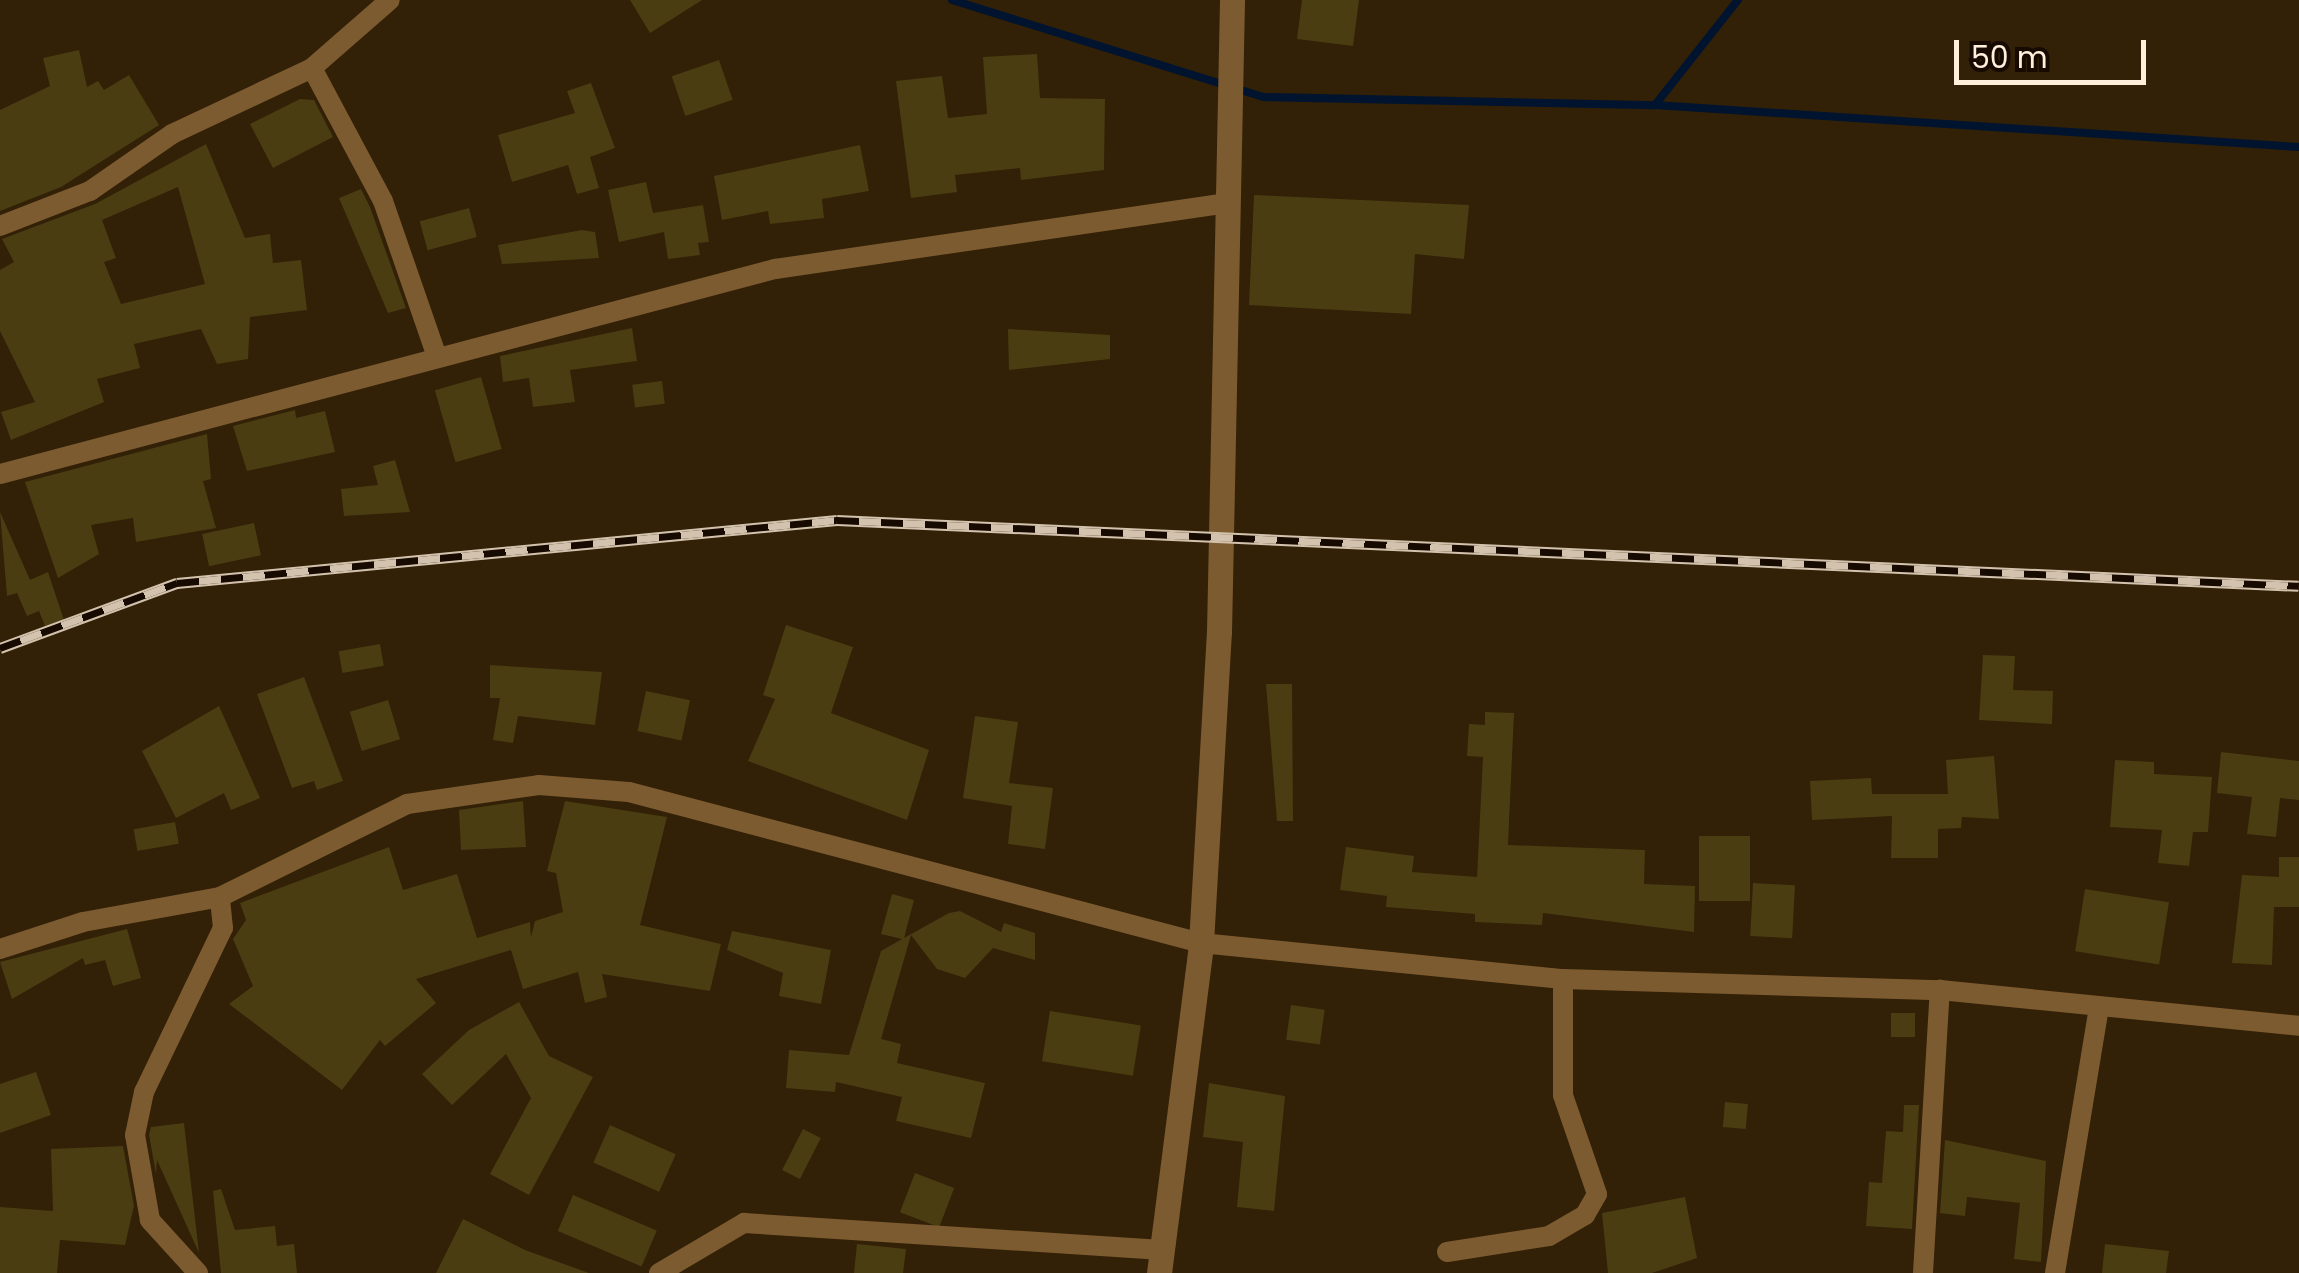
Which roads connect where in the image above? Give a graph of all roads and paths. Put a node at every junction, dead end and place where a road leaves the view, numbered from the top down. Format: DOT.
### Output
graph roads {
  1 [pos="390,0"];
  2 [pos="1232,0"];
  3 [pos="312,68"];
  4 [pos="1229,203"];
  5 [pos="0,226"];
  6 [pos="436,354"];
  7 [pos="0,474"];
  8 [pos="220,897"];
  9 [pos="1201,942"];
  10 [pos="0,949"];
  11 [pos="1563,979"];
  12 [pos="1940,990"];
  13 [pos="2100,1008"];
  14 [pos="2299,1026"];
  15 [pos="1447,1252"];
  16 [pos="1161,1262"];
  17 [pos="198,1273"];
  18 [pos="659,1273"];
  19 [pos="1923,1273"];
  20 [pos="2055,1273"];
  1 -- 3 [label="street"];
  2 -- 4 [label="street"];
  3 -- 5 [label="street"];
  3 -- 6 [label="street"];
  4 -- 6 [label="street"];
  4 -- 9 [label="street"];
  6 -- 7 [label="street"];
  8 -- 9 [label="street"];
  8 -- 10 [label="street"];
  8 -- 17 [label="street"];
  9 -- 11 [label="street"];
  9 -- 16 [label="street"];
  11 -- 12 [label="street"];
  11 -- 15 [label="street"];
  12 -- 13 [label="street"];
  12 -- 19 [label="street"];
  13 -- 14 [label="street"];
  13 -- 20 [label="street"];
  16 -- 18 [label="street"];
}
